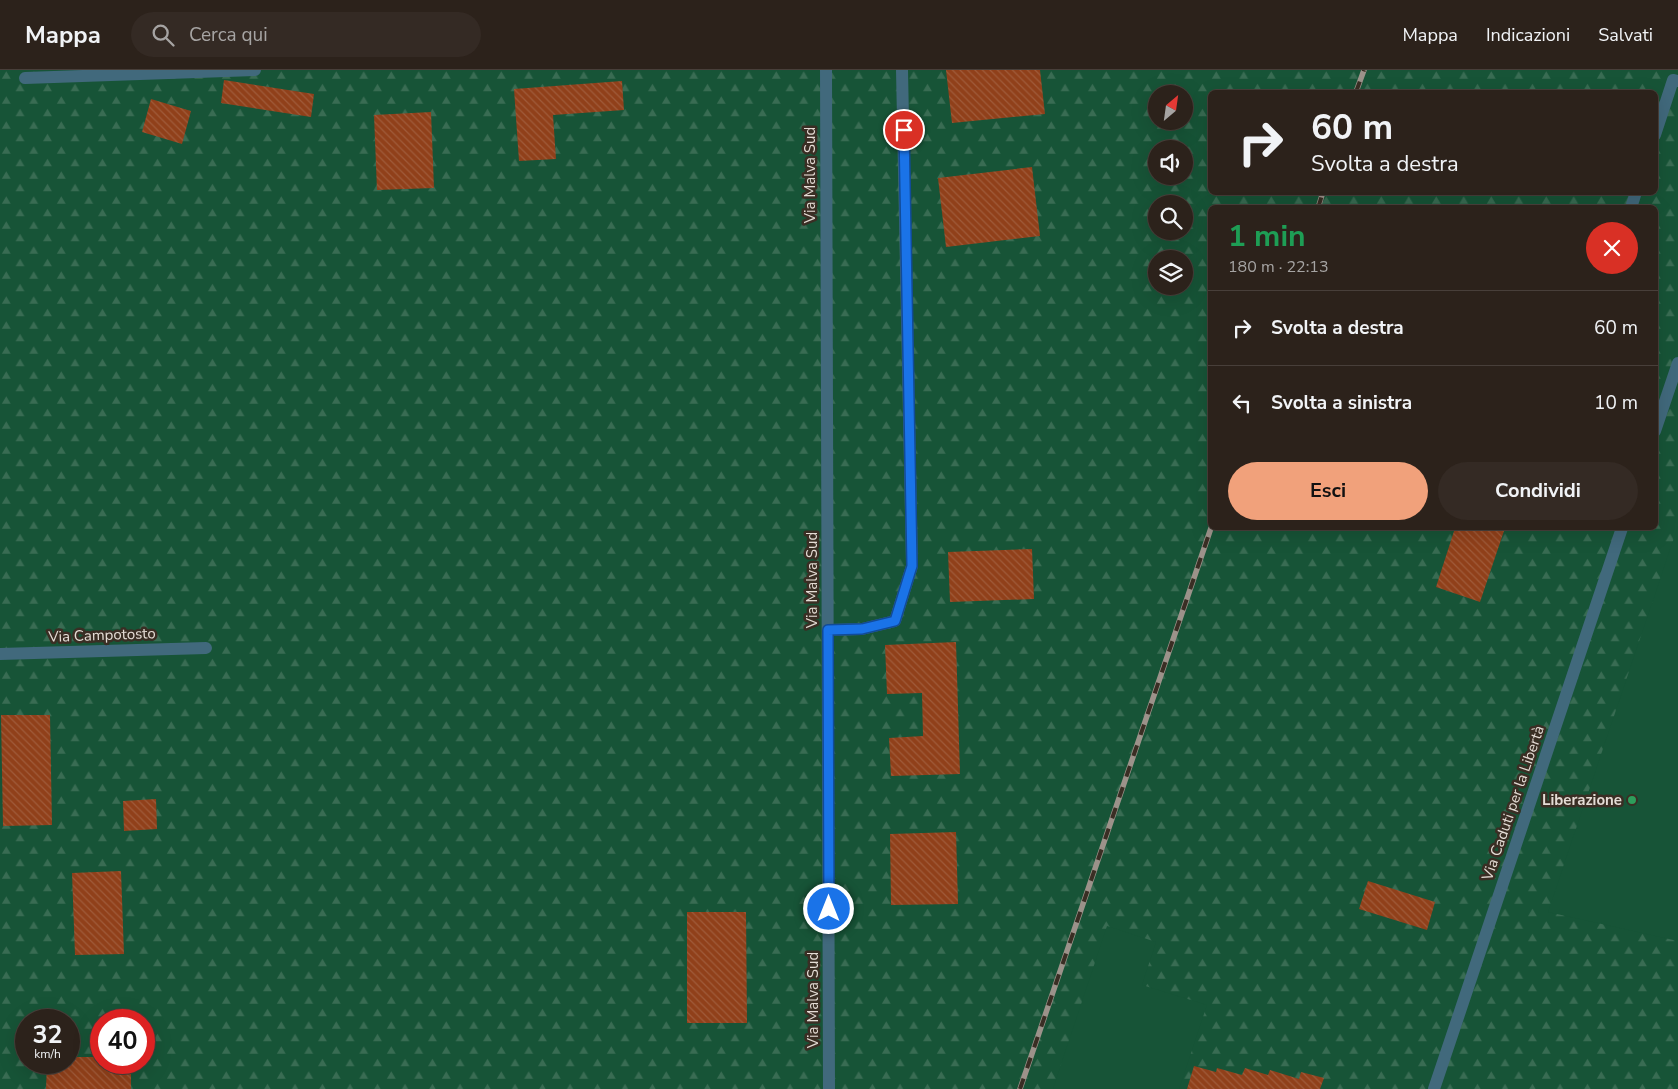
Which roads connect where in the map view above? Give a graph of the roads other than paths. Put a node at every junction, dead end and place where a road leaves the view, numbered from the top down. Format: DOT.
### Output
graph roads {
  1 [pos="255,70"];
  2 [pos="826,70"];
  3 [pos="902,70"];
  4 [pos="25,78"];
  5 [pos="1678,81"];
  6 [pos="1658,126"];
  7 [pos="1678,363"];
  8 [pos="1658,422"];
  9 [pos="1621,530"];
  10 [pos="828,630"];
  11 [pos="206,648"];
  12 [pos="0,654"];
  13 [pos="829,1089"];
  14 [pos="1434,1089"];
  1 -- 4 [label="street"];
  2 -- 10 [label="street, Via Malva Sud"];
  3 -- 10 [label="street"];
  5 -- 6 [label="street"];
  7 -- 8 [label="street"];
  9 -- 14 [label="street, Via Caduti per la Libertà"];
  10 -- 13 [label="street, Via Malva Sud"];
  11 -- 12 [label="street, Via Campotosto"];
}
